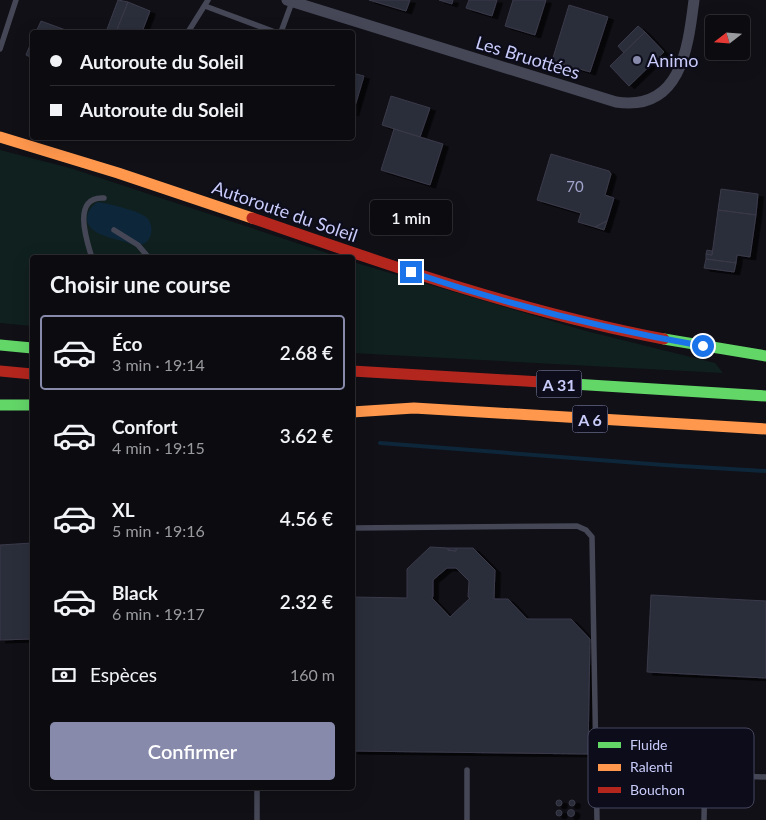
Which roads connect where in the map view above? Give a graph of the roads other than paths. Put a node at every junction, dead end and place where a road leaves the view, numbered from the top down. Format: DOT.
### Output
graph roads {
  1 [pos="16,0"];
  2 [pos="208,0"];
  3 [pos="694,0"];
  4 [pos="289,1"];
  5 [pos="205,6"];
  6 [pos="189,30"];
  7 [pos="270,30"];
  8 [pos="282,30"];
  9 [pos="0,49"];
  10 [pos="0,137"];
  11 [pos="104,198"];
  12 [pos="114,230"];
  13 [pos="91,255"];
  14 [pos="146,255"];
  15 [pos="0,345"];
  16 [pos="30,348"];
  17 [pos="766,356"];
  18 [pos="355,371"];
  19 [pos="0,372"];
  20 [pos="30,374"];
  21 [pos="766,396"];
  22 [pos="355,400"];
  23 [pos="0,405"];
  24 [pos="30,405"];
  25 [pos="414,408"];
  26 [pos="355,412"];
  27 [pos="766,429"];
  28 [pos="355,528"];
  29 [pos="595,728"];
  30 [pos="467,770"];
  31 [pos="257,790"];
  32 [pos="257,820"];
  33 [pos="467,820"];
  1 -- 9 [label="lane"];
  2 -- 5 [label="lane"];
  3 -- 4 [label="street, Les Bruottées"];
  4 -- 8 [label="lane"];
  5 -- 6 [label="lane"];
  5 -- 7 [label="lane"];
  10 -- 17 [label="highway, Autoroute du Soleil"];
  11 -- 13 [label="lane"];
  12 -- 14 [label="lane"];
  15 -- 16 [label="highway"];
  18 -- 21 [label="highway, A 31"];
  19 -- 20 [label="highway"];
  22 -- 25 [label="highway"];
  23 -- 24 [label="highway"];
  25 -- 26 [label="highway, A 6"];
  25 -- 27 [label="highway, A 6"];
  28 -- 29 [label="lane"];
  30 -- 33 [label="lane"];
  31 -- 32 [label="lane"];
}
